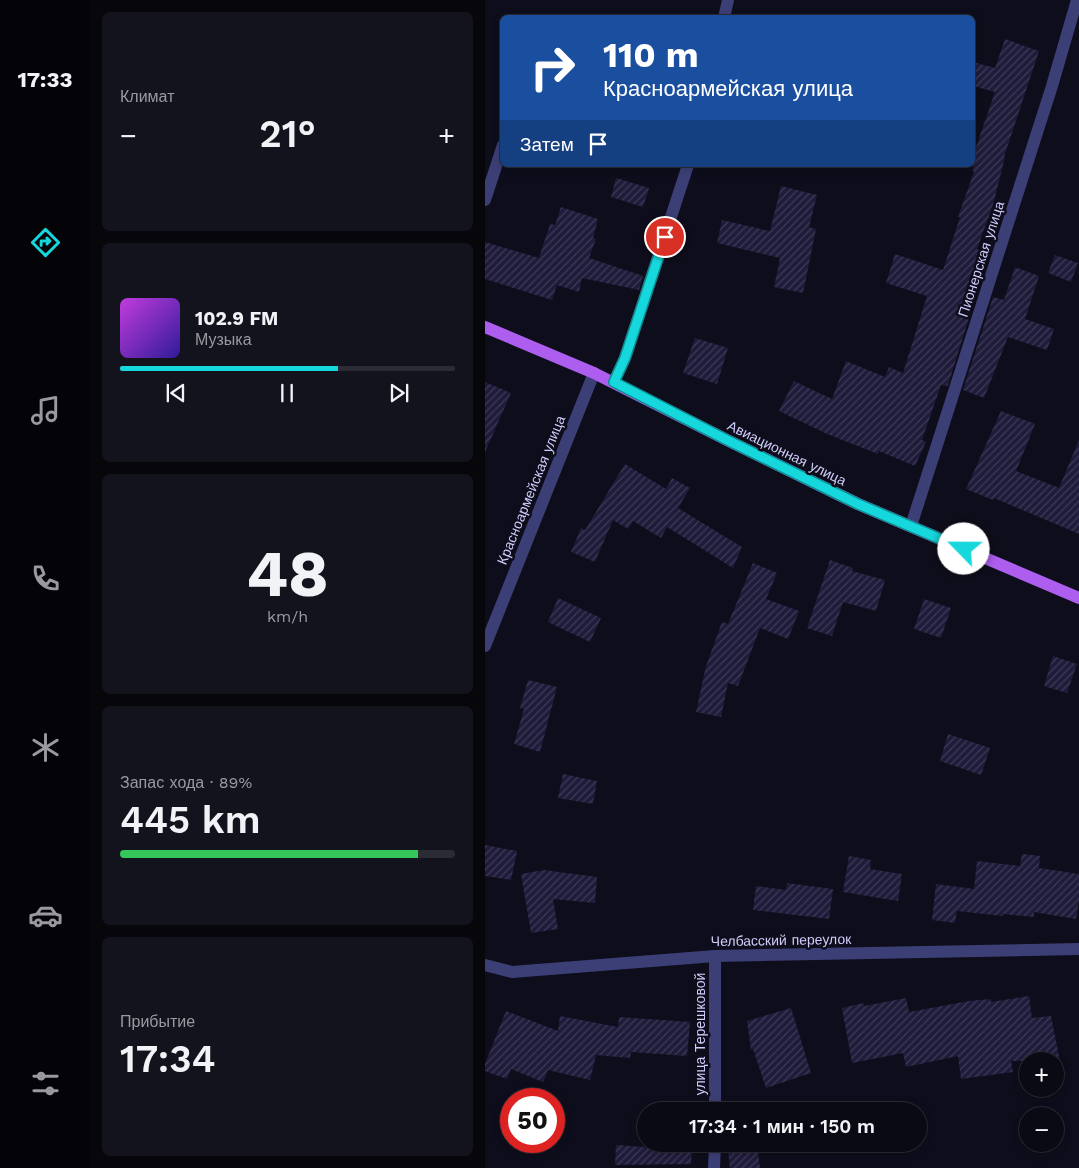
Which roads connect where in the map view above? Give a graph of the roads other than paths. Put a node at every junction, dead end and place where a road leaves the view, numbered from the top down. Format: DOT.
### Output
graph roads {
  1 [pos="728,0"];
  2 [pos="1077,0"];
  3 [pos="725,15"];
  4 [pos="500,154"];
  5 [pos="687,167"];
  6 [pos="485,200"];
  7 [pos="485,327"];
  8 [pos="594,373"];
  9 [pos="614,382"];
  10 [pos="911,526"];
  11 [pos="1079,598"];
  12 [pos="485,646"];
  13 [pos="1079,949"];
  14 [pos="715,956"];
  15 [pos="485,965"];
  16 [pos="715,1102"];
  17 [pos="715,1152"];
  18 [pos="714,1168"];
  1 -- 3 [label="street"];
  2 -- 10 [label="street, Пионерская улица"];
  4 -- 6 [label="street"];
  5 -- 9 [label="street"];
  7 -- 8 [label="main road, Авиационная улица"];
  8 -- 9 [label="main road, Авиационная улица"];
  8 -- 12 [label="street, Красноармейская улица"];
  9 -- 10 [label="main road, Авиационная улица"];
  10 -- 11 [label="main road, Авиационная улица"];
  13 -- 14 [label="street, Челбасский переулок"];
  14 -- 15 [label="street, Челбасский переулок"];
  14 -- 16 [label="street, улица Терешковой"];
  17 -- 18 [label="street"];
}
